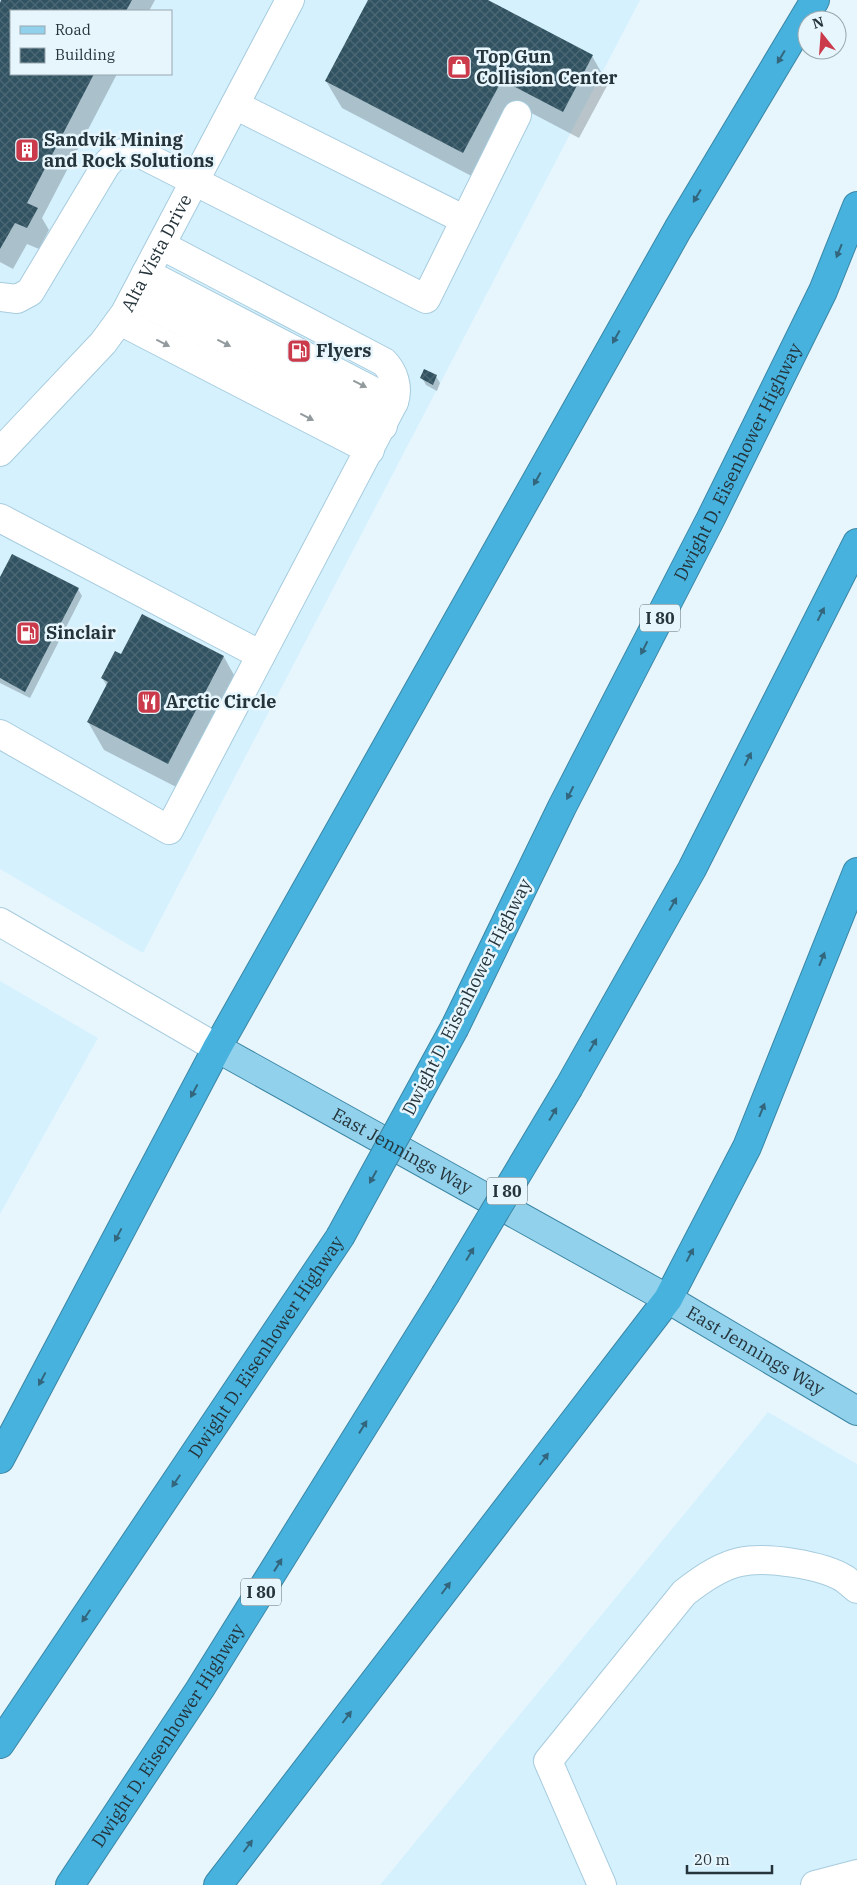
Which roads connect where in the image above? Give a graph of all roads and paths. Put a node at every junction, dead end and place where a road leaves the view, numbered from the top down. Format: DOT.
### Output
graph roads {
  1 [pos="290,0"];
  2 [pos="815,0"];
  3 [pos="235,105"];
  4 [pos="517,115"];
  5 [pos="195,181"];
  6 [pos="857,206"];
  7 [pos="465,220"];
  8 [pos="161,245"];
  9 [pos="146,273"];
  10 [pos="0,297"];
  11 [pos="134,297"];
  12 [pos="120,321"];
  13 [pos="394,402"];
  14 [pos="383,426"];
  15 [pos="5,437"];
  16 [pos="370,450"];
  17 [pos="0,518"];
  18 [pos="857,543"];
  19 [pos="261,655"];
  20 [pos="0,734"];
  21 [pos="857,872"];
  22 [pos="0,922"];
  23 [pos="217,1048"];
  24 [pos="668,1298"];
  25 [pos="857,1411"];
  26 [pos="0,1459"];
  27 [pos="857,1589"];
  28 [pos="0,1744"];
  29 [pos="857,1874"];
  30 [pos="70,1885"];
  31 [pos="218,1885"];
  32 [pos="602,1885"];
  33 [pos="815,1885"];
  1 -- 3 [label="street, Alta Vista Drive"];
  2 -- 23 [label="highway, one-way"];
  3 -- 5 [label="street, Alta Vista Drive"];
  3 -- 7 [label="street"];
  4 -- 7 [label="street"];
  5 -- 7 [label="street"];
  5 -- 8 [label="street, Alta Vista Drive"];
  5 -- 10 [label="street"];
  6 -- 28 [label="highway, Dwight D. Eisenhower Highway / I 80, one-way, bridge"];
  8 -- 9 [label="street, Alta Vista Drive"];
  8 -- 13 [label="street"];
  9 -- 11 [label="street, Alta Vista Drive"];
  9 -- 13 [label="street, one-way"];
  11 -- 12 [label="street, Alta Vista Drive"];
  11 -- 14 [label="street, one-way"];
  12 -- 15 [label="street, Alta Vista Drive"];
  12 -- 16 [label="street, one-way"];
  13 -- 14 [label="street"];
  14 -- 16 [label="street"];
  16 -- 19 [label="street"];
  17 -- 19 [label="street"];
  30 -- 18 [label="highway, Dwight D. Eisenhower Highway / I 80, one-way, bridge"];
  19 -- 20 [label="street"];
  24 -- 21 [label="highway, one-way"];
  22 -- 23 [label="street, East Jennings Way"];
  23 -- 24 [label="main road, East Jennings Way"];
  23 -- 26 [label="highway, one-way"];
  24 -- 25 [label="main road, East Jennings Way"];
  31 -- 24 [label="highway, one-way"];
  27 -- 32 [label="street"];
  29 -- 33 [label="street"];
}
